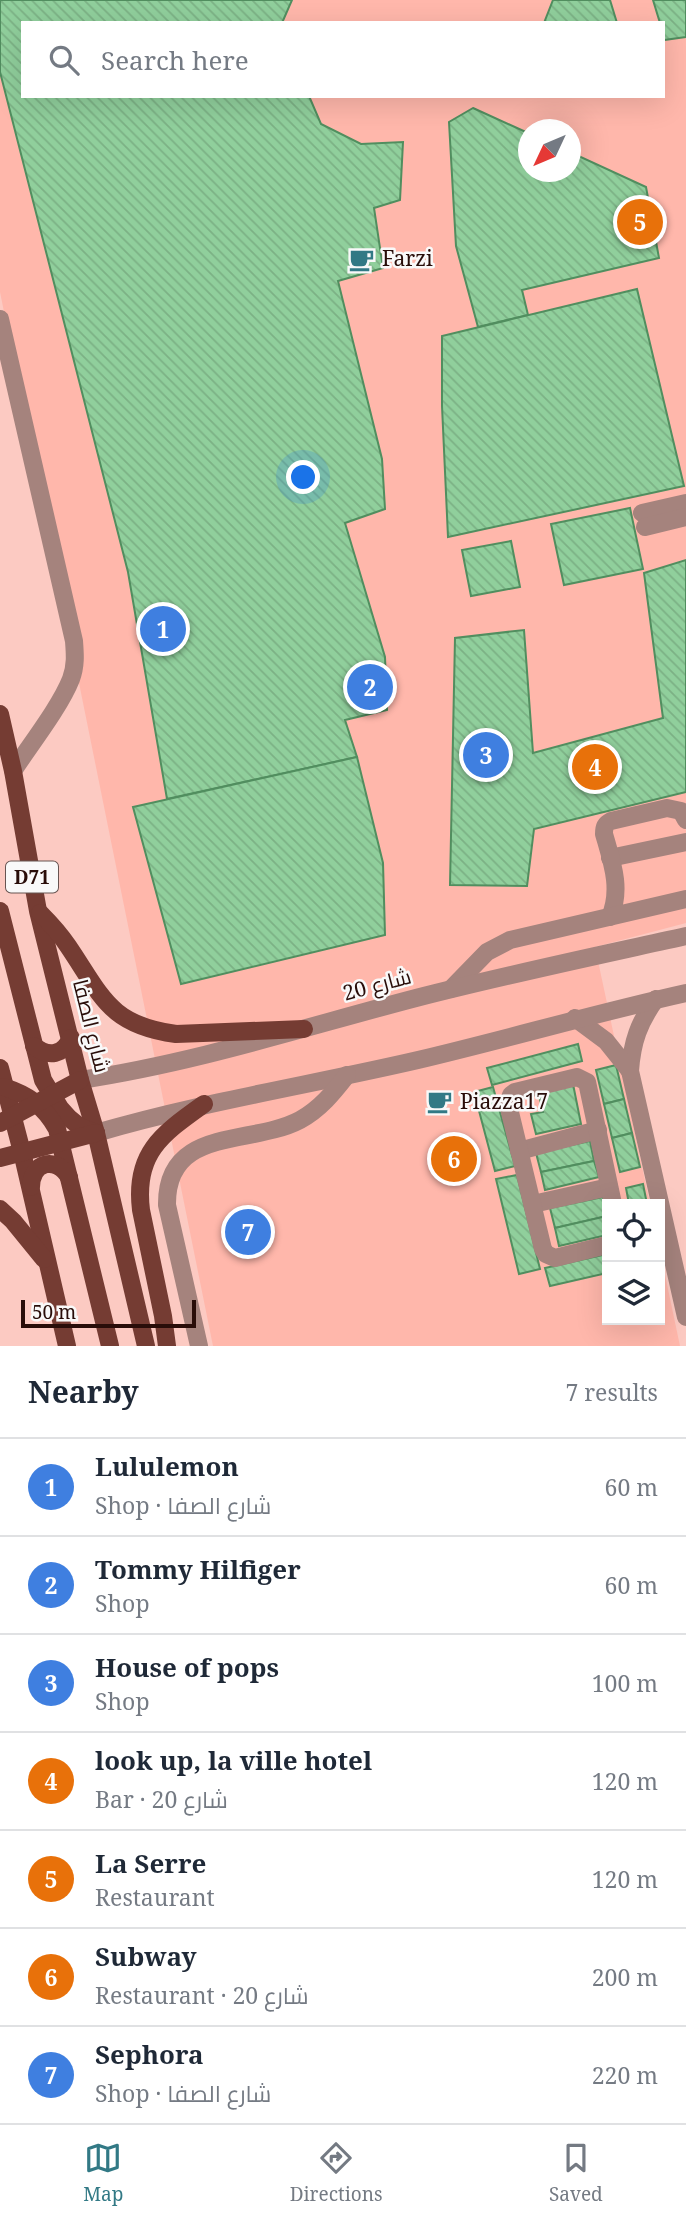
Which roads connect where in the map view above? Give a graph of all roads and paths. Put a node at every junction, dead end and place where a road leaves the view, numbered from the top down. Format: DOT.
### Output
graph roads {
  1 [pos="0,319"];
  2 [pos="686,503"];
  3 [pos="686,517"];
  4 [pos="0,715"];
  5 [pos="13,771"];
  6 [pos="686,820"];
  7 [pos="686,842"];
  8 [pos="610,858"];
  9 [pos="686,899"];
  10 [pos="0,911"];
  11 [pos="38,911"];
  12 [pos="610,917"];
  13 [pos="686,936"];
  14 [pos="451,989"];
  15 [pos="686,993"];
  16 [pos="656,999"];
  17 [pos="575,1018"];
  18 [pos="304,1029"];
  19 [pos="71,1038"];
  20 [pos="34,1046"];
  21 [pos="0,1068"];
  22 [pos="631,1071"];
  23 [pos="346,1075"];
  24 [pos="80,1080"];
  25 [pos="2,1088"];
  26 [pos="44,1093"];
  27 [pos="204,1104"];
  28 [pos="6,1121"];
  29 [pos="598,1130"];
  30 [pos="96,1133"];
  31 [pos="62,1142"];
  32 [pos="519,1151"];
  33 [pos="22,1152"];
  34 [pos="0,1158"];
  35 [pos="69,1177"];
  36 [pos="31,1187"];
  37 [pos="611,1196"];
  38 [pos="656,1199"];
  39 [pos="533,1204"];
  40 [pos="0,1209"];
  41 [pos="665,1239"];
  42 [pos="602,1246"];
  43 [pos="48,1264"];
  44 [pos="686,1317"];
  45 [pos="67,1346"];
  46 [pos="110,1346"];
  47 [pos="146,1346"];
  48 [pos="167,1346"];
  49 [pos="199,1346"];
  1 -- 5 [label="street"];
  2 -- 3 [label="street"];
  4 -- 5 [label="main road, شارع الصفا / D71"];
  5 -- 11 [label="main road, شارع الصفا / D71"];
  6 -- 8 [label="street"];
  7 -- 8 [label="street"];
  8 -- 12 [label="street"];
  9 -- 12 [label="street"];
  10 -- 20 [label="main road"];
  11 -- 18 [label="main road"];
  11 -- 19 [label="main road, شارع الصفا / D71"];
  12 -- 14 [label="street"];
  13 -- 14 [label="street, شارع 20"];
  14 -- 18 [label="street, شارع 20"];
  15 -- 16 [label="street"];
  16 -- 17 [label="street"];
  16 -- 22 [label="street"];
  17 -- 22 [label="street"];
  17 -- 23 [label="street"];
  18 -- 24 [label="street, شارع 20"];
  19 -- 20 [label="main road"];
  19 -- 24 [label="main road, شارع الصفا / D71"];
  20 -- 26 [label="main road"];
  21 -- 25 [label="main road"];
  22 -- 38 [label="street"];
  23 -- 27 [label="street"];
  23 -- 49 [label="street"];
  24 -- 26 [label="main road"];
  24 -- 30 [label="main road, شارع الصفا / D71"];
  25 -- 26 [label="main road"];
  25 -- 28 [label="main road"];
  26 -- 28 [label="main road"];
  26 -- 30 [label="main road"];
  26 -- 31 [label="main road"];
  27 -- 30 [label="street"];
  27 -- 48 [label="main road"];
  28 -- 33 [label="main road"];
  29 -- 32 [label="street"];
  29 -- 32 [label="street"];
  29 -- 37 [label="street"];
  30 -- 31 [label="main road"];
  30 -- 47 [label="main road, شارع الصفا / D71"];
  31 -- 33 [label="main road"];
  31 -- 35 [label="main road"];
  32 -- 39 [label="street"];
  33 -- 34 [label="main road"];
  33 -- 36 [label="main road"];
  35 -- 36 [label="main road"];
  35 -- 46 [label="main road"];
  36 -- 43 [label="main road"];
  37 -- 39 [label="street"];
  39 -- 42 [label="street"];
  40 -- 43 [label="main road"];
  41 -- 44 [label="street"];
  43 -- 45 [label="main road"];
}
